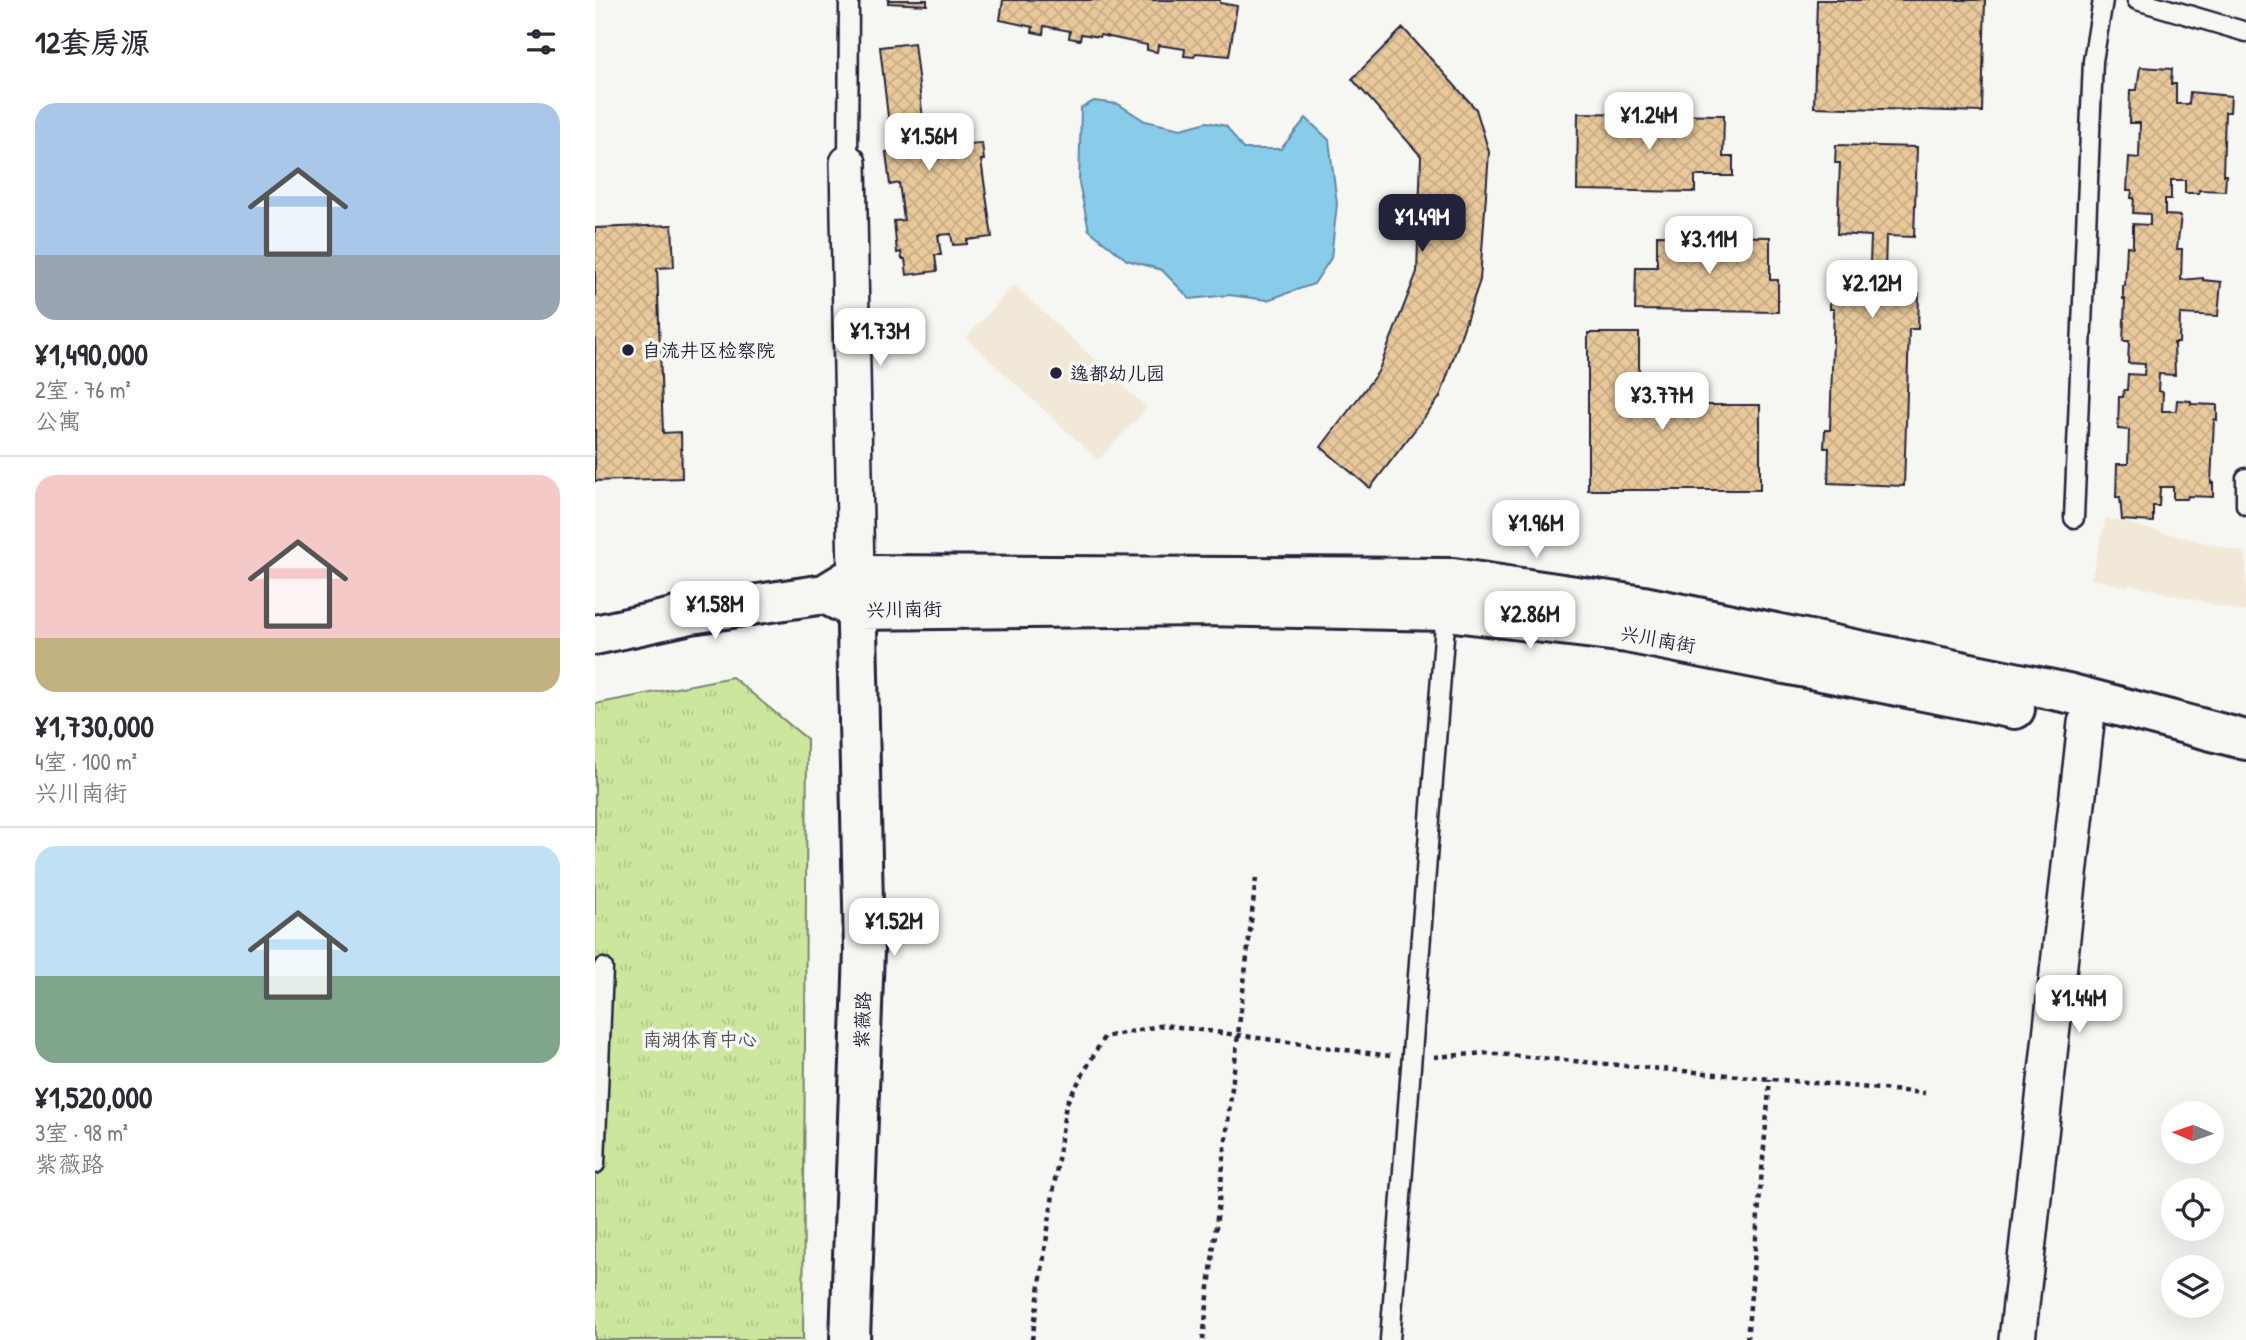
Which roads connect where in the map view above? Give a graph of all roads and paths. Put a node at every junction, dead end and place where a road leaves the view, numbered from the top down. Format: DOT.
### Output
graph roads {
  1 [pos="849,0"];
  2 [pos="2103,0"];
  3 [pos="2137,0"];
  4 [pos="2246,32"];
  5 [pos="848,163"];
  6 [pos="2246,478"];
  7 [pos="2246,505"];
  8 [pos="2074,518"];
  9 [pos="846,593"];
  10 [pos="1446,611"];
  11 [pos="595,635"];
  12 [pos="2086,723"];
  13 [pos="2246,740"];
  14 [pos="2246,765"];
  15 [pos="1256,878"];
  16 [pos="603,968"];
  17 [pos="1240,1035"];
  18 [pos="1411,1059"];
  19 [pos="1770,1079"];
  20 [pos="1925,1093"];
  21 [pos="595,1164"];
  22 [pos="850,1340"];
  23 [pos="1032,1340"];
  24 [pos="1203,1340"];
  25 [pos="1390,1340"];
  26 [pos="1747,1340"];
  27 [pos="2017,1340"];
  1 -- 5 [label="lane"];
  2 -- 8 [label="lane"];
  3 -- 4 [label="lane"];
  5 -- 9 [label="street"];
  6 -- 7 [label="lane"];
  9 -- 10 [label="street, 兴川南街"];
  9 -- 11 [label="street"];
  9 -- 13 [label="street, 兴川南街"];
  9 -- 22 [label="street, 紫薇路"];
  10 -- 12 [label="street, 兴川南街"];
  10 -- 18 [label="lane"];
  12 -- 14 [label="street, 兴川南街"];
  12 -- 27 [label="street"];
  15 -- 17 [label="path"];
  16 -- 21 [label="lane"];
  17 -- 18 [label="path"];
  17 -- 23 [label="path"];
  17 -- 24 [label="path"];
  18 -- 19 [label="path"];
  18 -- 25 [label="lane"];
  19 -- 20 [label="path"];
  19 -- 26 [label="path"];
}
